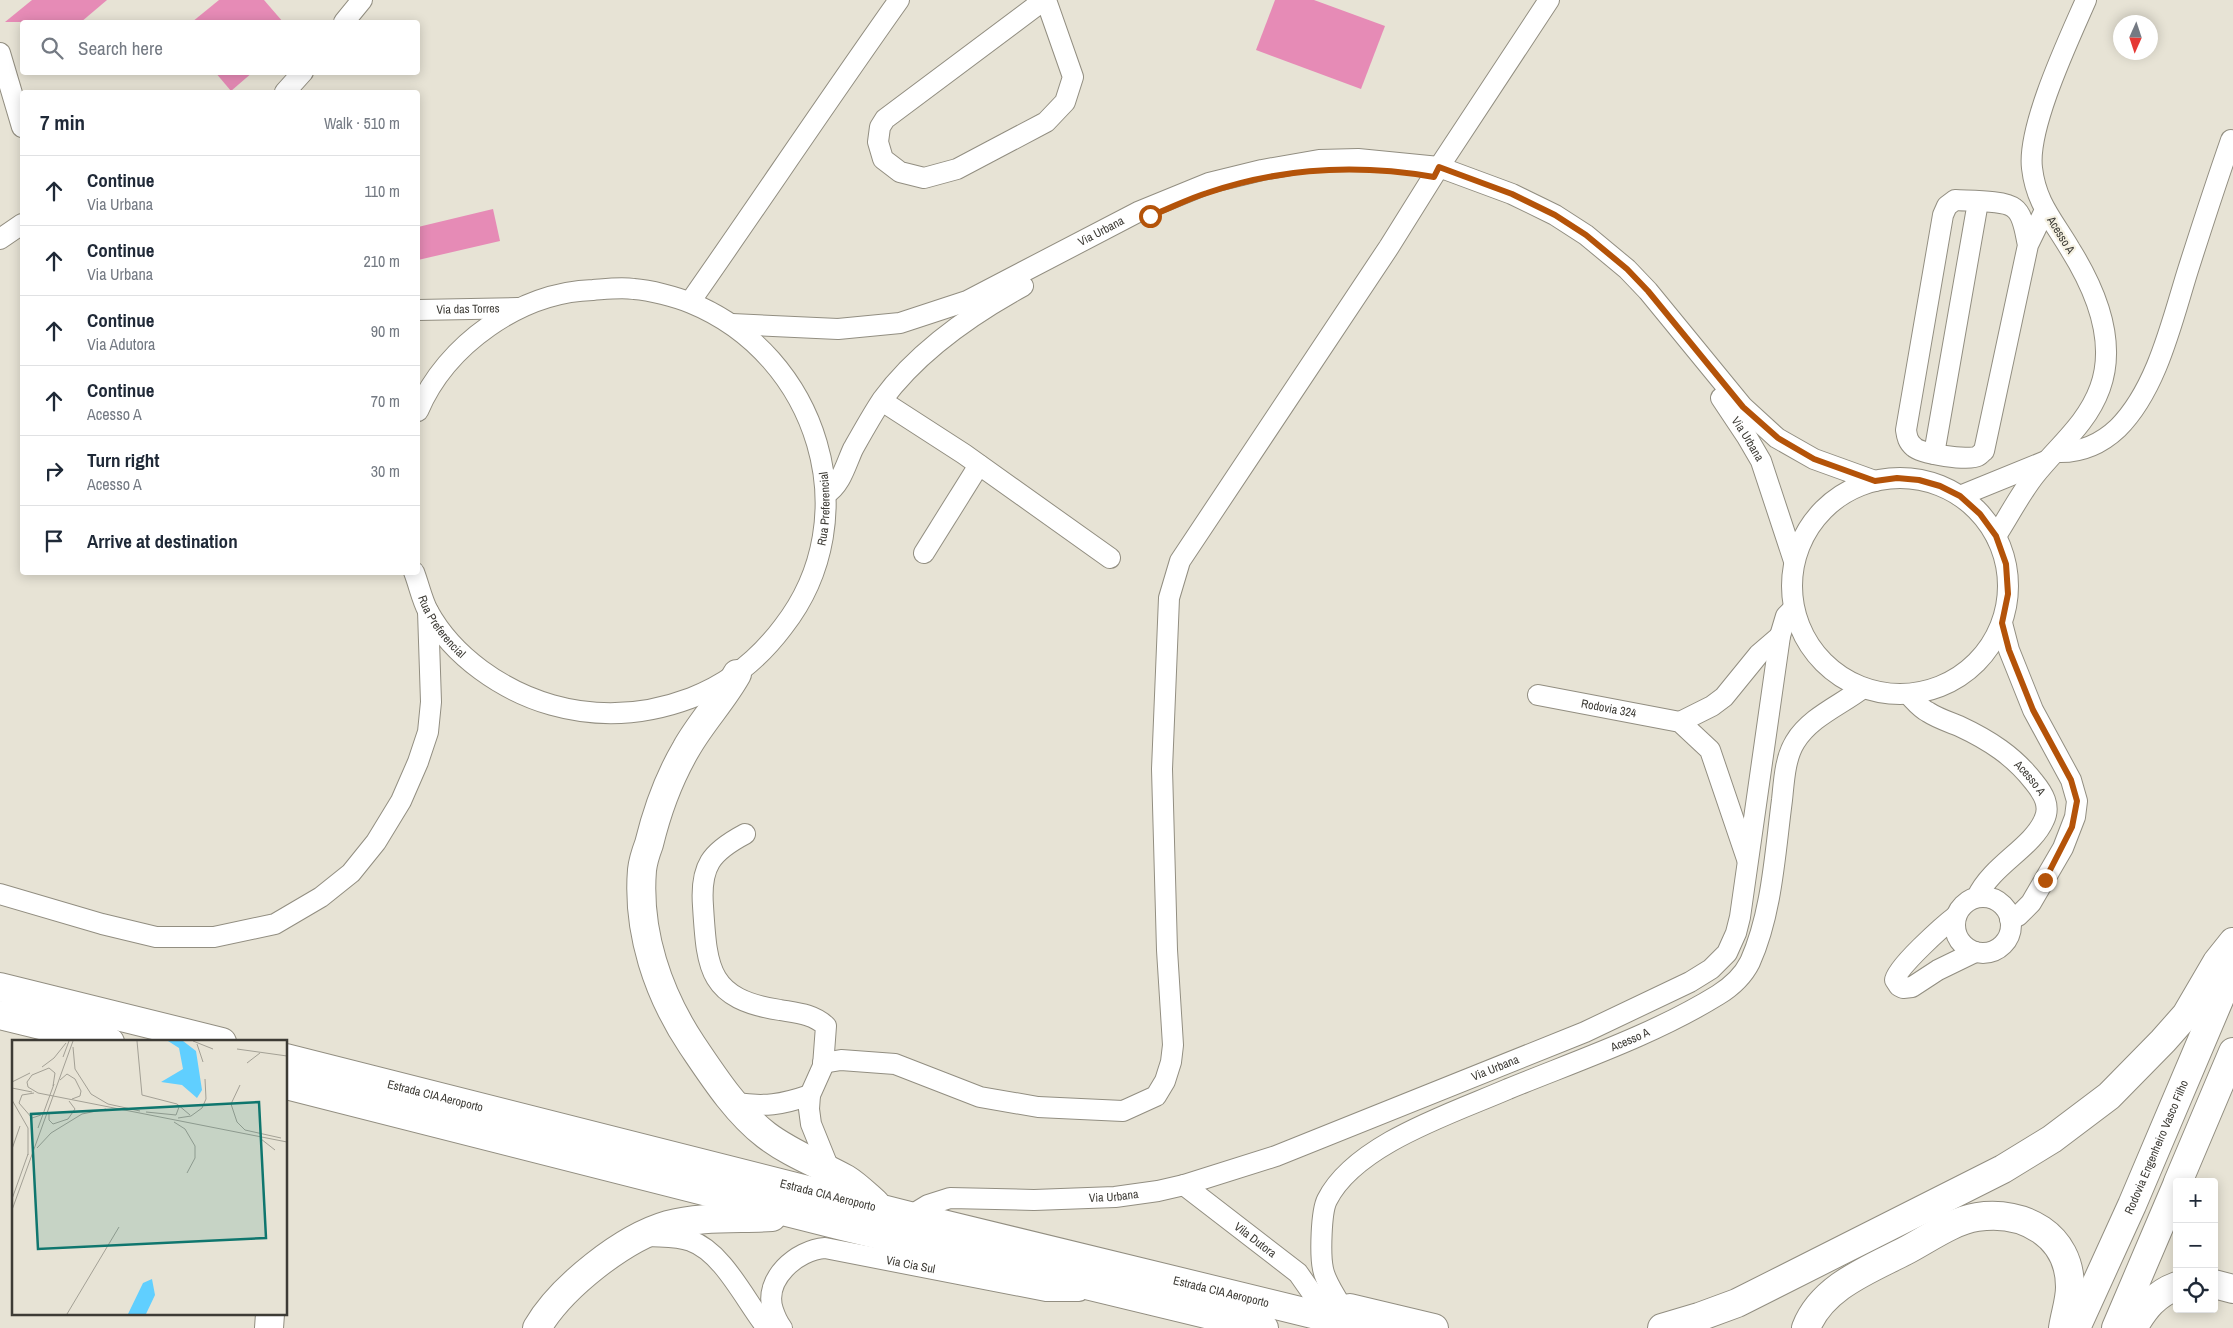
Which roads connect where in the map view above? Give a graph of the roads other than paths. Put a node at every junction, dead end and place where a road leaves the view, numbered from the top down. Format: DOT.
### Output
graph roads {
  1 [pos="362,0"];
  2 [pos="899,0"];
  3 [pos="1045,0"];
  4 [pos="1549,0"];
  5 [pos="2086,0"];
  6 [pos="346,20"];
  7 [pos="0,53"];
  8 [pos="300,75"];
  9 [pos="287,90"];
  10 [pos="20,120"];
  11 [pos="2230,140"];
  12 [pos="1436,172"];
  13 [pos="1978,202"];
  14 [pos="2045,210"];
  15 [pos="20,225"];
  16 [pos="0,239"];
  17 [pos="2028,245"];
  18 [pos="690,302"];
  19 [pos="520,308"];
  20 [pos="420,310"];
  21 [pos="732,324"];
  22 [pos="882,401"];
  23 [pos="420,406"];
  24 [pos="1778,438"];
  25 [pos="1934,454"];
  26 [pos="1757,455"];
  27 [pos="2054,456"];
  28 [pos="979,465"];
  29 [pos="1875,481"];
  30 [pos="826,494"];
  31 [pos="1960,496"];
  32 [pos="1996,536"];
  33 [pos="924,553"];
  34 [pos="1110,558"];
  35 [pos="1794,561"];
  36 [pos="415,575"];
  37 [pos="1794,609"];
  38 [pos="428,611"];
  39 [pos="2002,623"];
  40 [pos="1780,636"];
  41 [pos="737,674"];
  42 [pos="1864,688"];
  43 [pos="1908,694"];
  44 [pos="1538,695"];
  45 [pos="1680,722"];
  46 [pos="745,834"];
  47 [pos="1749,864"];
  48 [pos="0,894"];
  49 [pos="1977,897"];
  50 [pos="1956,916"];
  51 [pos="2010,919"];
  52 [pos="2233,942"];
  53 [pos="1975,952"];
  54 [pos="2233,967"];
  55 [pos="0,969"];
  56 [pos="0,987"];
  57 [pos="0,1015"];
  58 [pos="0,1031"];
  59 [pos="34,1040"];
  60 [pos="102,1040"];
  61 [pos="214,1040"];
  62 [pos="2233,1052"];
  63 [pos="288,1059"];
  64 [pos="823,1063"];
  65 [pos="288,1086"];
  66 [pos="810,1095"];
  67 [pos="735,1103"];
  68 [pos="830,1171"];
  69 [pos="2179,1178"];
  70 [pos="1184,1185"];
  71 [pos="2173,1193"];
  72 [pos="882,1208"];
  73 [pos="797,1214"];
  74 [pos="910,1216"];
  75 [pos="642,1236"];
  76 [pos="2218,1285"];
  77 [pos="2173,1288"];
  78 [pos="2233,1289"];
  79 [pos="1107,1290"];
  80 [pos="1330,1304"];
  81 [pos="1170,1306"];
  82 [pos="1267,1315"];
  83 [pos="537,1328"];
  84 [pos="767,1328"];
  85 [pos="782,1328"];
  86 [pos="1218,1328"];
  87 [pos="1370,1328"];
  88 [pos="1434,1328"];
  89 [pos="1662,1328"];
  90 [pos="1806,1328"];
  91 [pos="2063,1328"];
  92 [pos="2076,1328"];
  93 [pos="2116,1328"];
  94 [pos="2133,1328"];
  1 -- 6 [label="street"];
  2 -- 18 [label="street"];
  3 -- 3 [label="street"];
  4 -- 12 [label="street"];
  5 -- 14 [label="street, Acesso A"];
  7 -- 10 [label="street"];
  8 -- 9 [label="street"];
  11 -- 27 [label="street"];
  12 -- 21 [label="street, Via Urbana"];
  12 -- 22 [label="street, Via Urbana"];
  12 -- 24 [label="street, Via Urbana"];
  12 -- 26 [label="street, Via Urbana"];
  12 -- 64 [label="street"];
  13 -- 17 [label="street"];
  13 -- 25 [label="street"];
  13 -- 25 [label="street"];
  14 -- 17 [label="street"];
  14 -- 27 [label="street, Acesso A"];
  15 -- 16 [label="street"];
  17 -- 25 [label="street"];
  18 -- 19 [label="street, Rua Preferencial"];
  18 -- 21 [label="street, Rua Preferencial"];
  19 -- 20 [label="street, Via das Torres"];
  19 -- 23 [label="street, Rua Preferencial"];
  21 -- 30 [label="street, Rua Preferencial"];
  22 -- 28 [label="street"];
  22 -- 30 [label="street, Via Urbana"];
  24 -- 26 [label="street"];
  24 -- 29 [label="street, Via Urbana"];
  26 -- 35 [label="street, Via Urbana"];
  27 -- 31 [label="street, Acesso A"];
  27 -- 32 [label="street, Acesso A"];
  28 -- 33 [label="street"];
  28 -- 34 [label="street"];
  29 -- 31 [label="street"];
  29 -- 35 [label="street"];
  30 -- 41 [label="street, Rua Preferencial"];
  31 -- 32 [label="street"];
  32 -- 39 [label="street"];
  35 -- 37 [label="street"];
  36 -- 38 [label="street, Rua Preferencial"];
  37 -- 40 [label="street, Via Urbana"];
  37 -- 42 [label="street"];
  38 -- 41 [label="street, Rua Preferencial"];
  38 -- 48 [label="street"];
  39 -- 43 [label="street"];
  39 -- 51 [label="street"];
  40 -- 45 [label="street"];
  40 -- 47 [label="street, Via Urbana"];
  41 -- 67 [label="highway"];
  42 -- 43 [label="street"];
  42 -- 80 [label="street, Acesso A"];
  43 -- 49 [label="street, Acesso A"];
  44 -- 45 [label="street, Rodovia 324"];
  45 -- 47 [label="street"];
  46 -- 64 [label="street"];
  47 -- 70 [label="street, Via Urbana"];
  49 -- 50 [label="street"];
  49 -- 51 [label="street"];
  50 -- 53 [label="street"];
  50 -- 53 [label="street"];
  51 -- 53 [label="street"];
  52 -- 89 [label="highway"];
  54 -- 92 [label="highway, Rodovia Engenheiro Vasco Filho"];
  55 -- 61 [label="highway"];
  56 -- 61 [label="highway"];
  57 -- 60 [label="highway"];
  58 -- 59 [label="highway"];
  62 -- 69 [label="highway"];
  63 -- 72 [label="highway, Estrada CIA Aeroporto"];
  64 -- 66 [label="street"];
  65 -- 73 [label="highway, Estrada CIA Aeroporto"];
  66 -- 67 [label="street"];
  66 -- 68 [label="street"];
  67 -- 68 [label="highway"];
  68 -- 72 [label="highway"];
  70 -- 74 [label="street, Via Urbana"];
  70 -- 80 [label="street, Vila Dutora"];
  71 -- 93 [label="highway"];
  72 -- 74 [label="highway, Estrada CIA Aeroporto"];
  73 -- 75 [label="highway"];
  73 -- 79 [label="highway, Estrada CIA Aeroporto"];
  74 -- 82 [label="highway, Estrada CIA Aeroporto"];
  75 -- 83 [label="highway"];
  75 -- 84 [label="street"];
  76 -- 78 [label="highway"];
  77 -- 94 [label="highway"];
  79 -- 81 [label="highway, Estrada CIA Aeroporto"];
  79 -- 85 [label="street, Via Cia Sul"];
  80 -- 82 [label="highway"];
  80 -- 88 [label="highway"];
  81 -- 82 [label="highway, Estrada CIA Aeroporto"];
  81 -- 86 [label="highway"];
  82 -- 87 [label="highway, Estrada CIA Aeroporto"];
  90 -- 91 [label="highway"];
}
